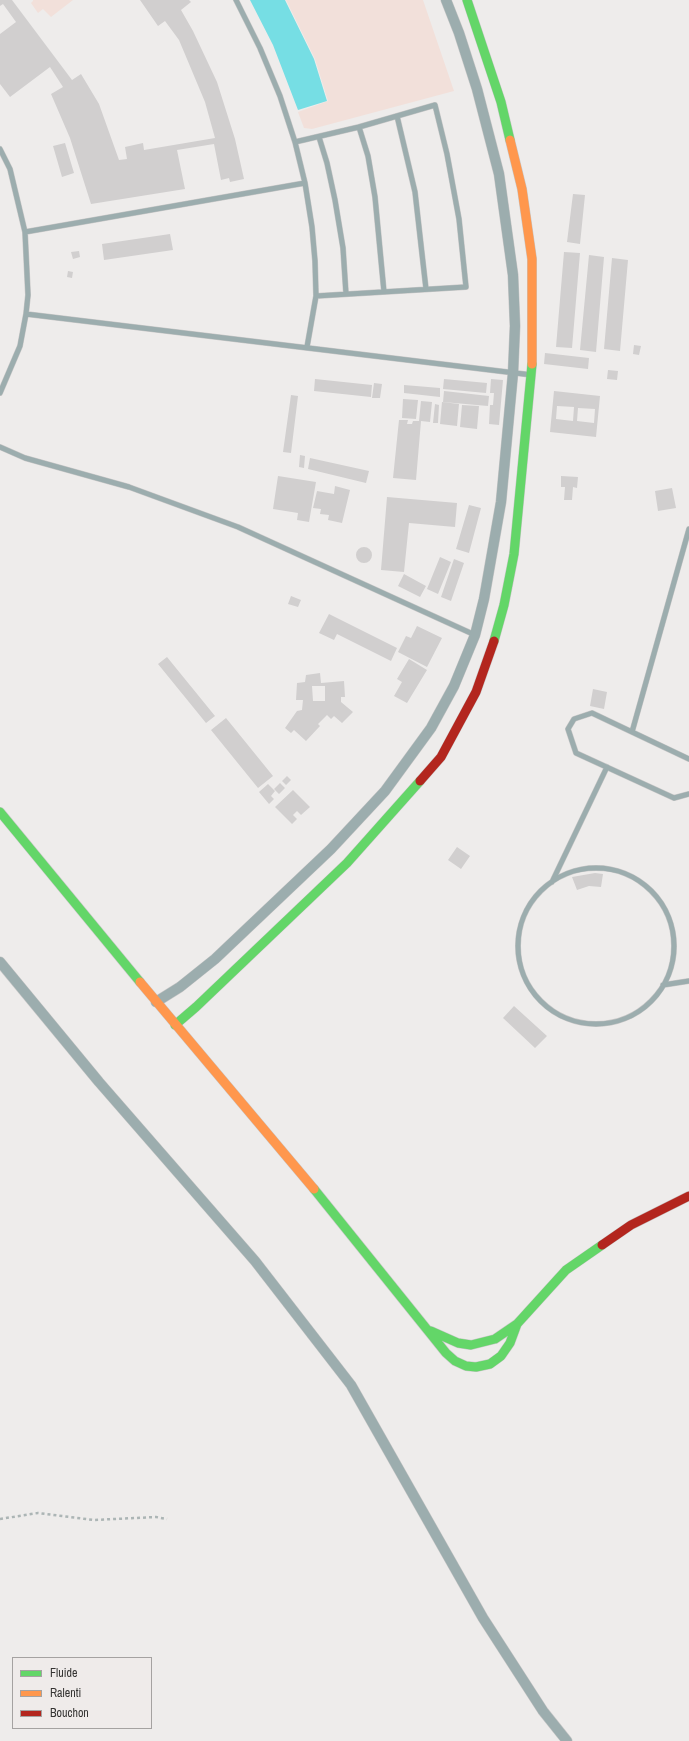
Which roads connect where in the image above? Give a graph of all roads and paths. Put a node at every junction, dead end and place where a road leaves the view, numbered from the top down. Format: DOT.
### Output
graph roads {
  1 [pos="236,0"];
  2 [pos="446,0"];
  3 [pos="467,0"];
  4 [pos="397,116"];
  5 [pos="359,127"];
  6 [pos="319,136"];
  7 [pos="295,142"];
  8 [pos="0,149"];
  9 [pos="305,183"];
  10 [pos="25,232"];
  11 [pos="426,289"];
  12 [pos="384,292"];
  13 [pos="346,294"];
  14 [pos="316,296"];
  15 [pos="26,314"];
  16 [pos="307,347"];
  17 [pos="513,372"];
  18 [pos="532,375"];
  19 [pos="0,393"];
  20 [pos="0,447"];
  21 [pos="689,529"];
  22 [pos="474,635"];
  23 [pos="632,732"];
  24 [pos="689,759"];
  25 [pos="607,767"];
  26 [pos="689,794"];
  27 [pos="0,812"];
  28 [pos="552,882"];
  29 [pos="0,962"];
  30 [pos="689,981"];
  31 [pos="663,985"];
  32 [pos="156,1002"];
  33 [pos="175,1025"];
  34 [pos="689,1196"];
  35 [pos="517,1324"];
  36 [pos="428,1329"];
  37 [pos="0,1519"];
  38 [pos="167,1519"];
  39 [pos="567,1741"];
  1 -- 7 [label="lane"];
  2 -- 17 [label="street"];
  3 -- 18 [label="street"];
  4 -- 5 [label="lane"];
  4 -- 11 [label="lane"];
  4 -- 11 [label="lane"];
  5 -- 6 [label="lane"];
  5 -- 12 [label="lane"];
  6 -- 7 [label="lane"];
  6 -- 13 [label="lane"];
  7 -- 9 [label="lane"];
  8 -- 10 [label="lane"];
  9 -- 10 [label="lane"];
  9 -- 14 [label="lane"];
  10 -- 15 [label="lane"];
  11 -- 12 [label="lane"];
  12 -- 13 [label="lane"];
  13 -- 14 [label="lane"];
  14 -- 16 [label="lane"];
  15 -- 16 [label="lane"];
  15 -- 19 [label="lane"];
  16 -- 17 [label="lane"];
  17 -- 18 [label="lane"];
  17 -- 22 [label="street"];
  18 -- 33 [label="street"];
  20 -- 22 [label="lane"];
  21 -- 23 [label="lane"];
  22 -- 32 [label="street"];
  23 -- 24 [label="lane"];
  23 -- 25 [label="lane"];
  25 -- 26 [label="lane"];
  25 -- 28 [label="lane"];
  27 -- 32 [label="street"];
  28 -- 31 [label="lane"];
  28 -- 31 [label="lane"];
  29 -- 39 [label="street"];
  30 -- 31 [label="lane"];
  32 -- 33 [label="street"];
  33 -- 36 [label="street"];
  34 -- 35 [label="street"];
  35 -- 36 [label="street"];
  35 -- 36 [label="street"];
  37 -- 38 [label="path"];
}
